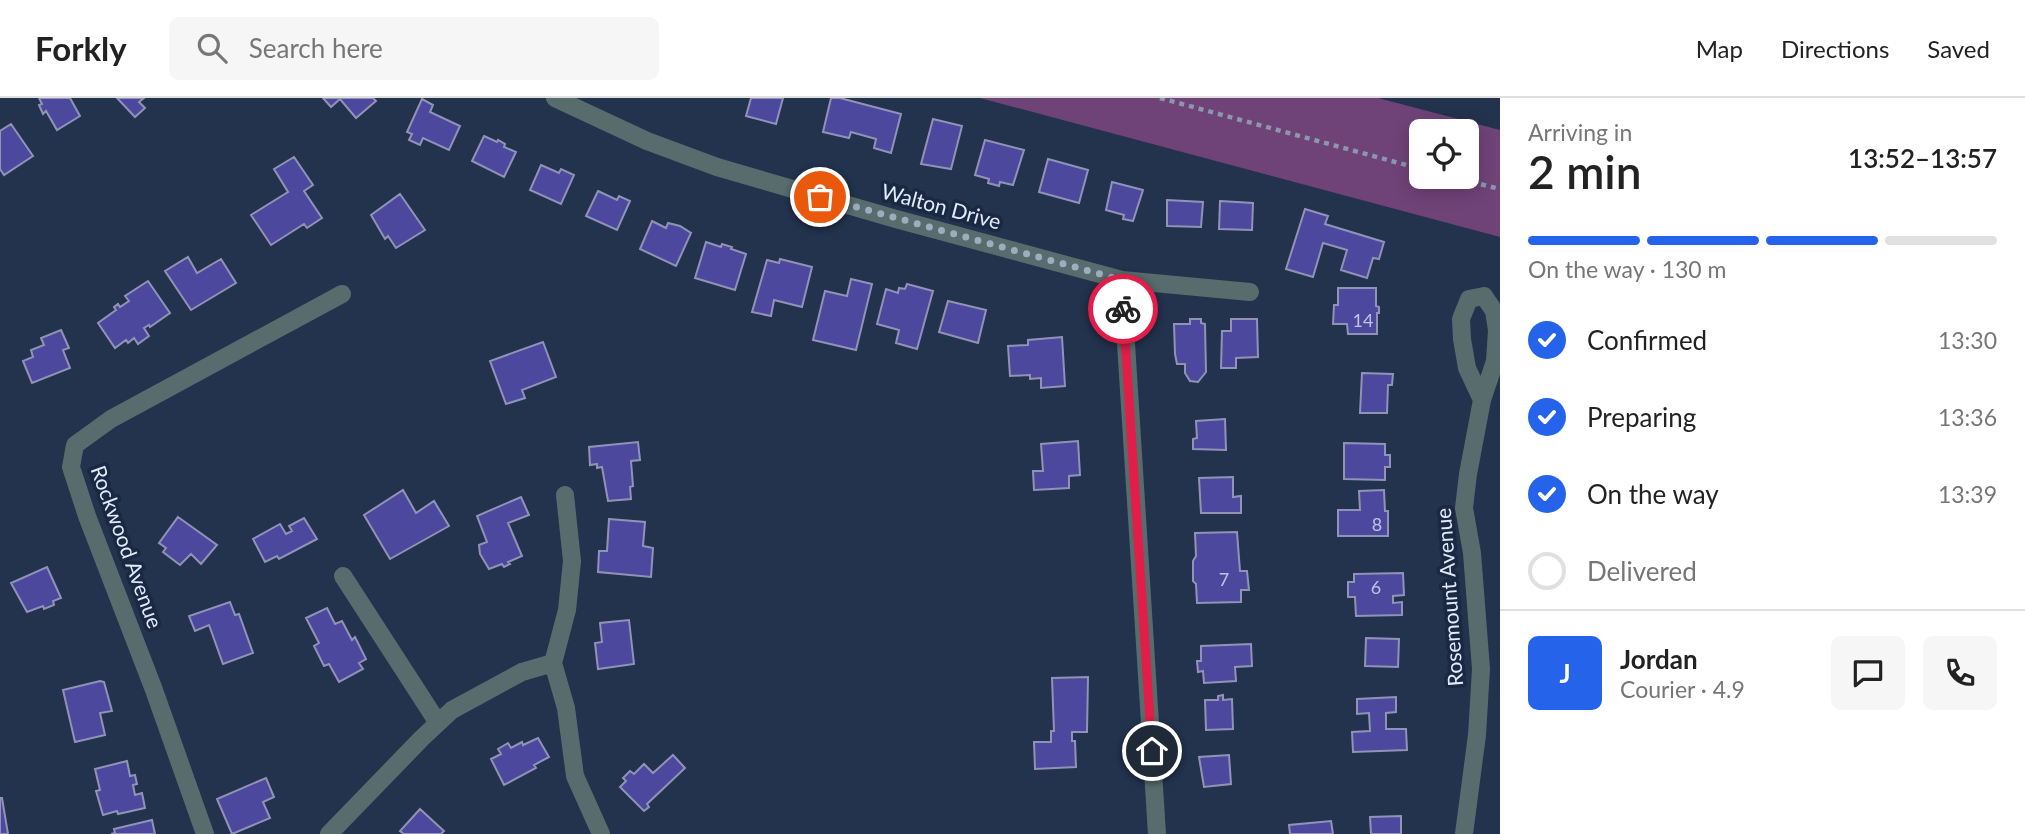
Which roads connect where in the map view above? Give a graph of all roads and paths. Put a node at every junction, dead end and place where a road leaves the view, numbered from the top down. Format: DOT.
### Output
graph roads {
  1 [pos="555,98"];
  2 [pos="1160,98"];
  3 [pos="1409,166"];
  4 [pos="1479,184"];
  5 [pos="1500,189"];
  6 [pos="1122,280"];
  7 [pos="1250,292"];
  8 [pos="342,294"];
  9 [pos="1482,400"];
  10 [pos="565,495"];
  11 [pos="343,576"];
  12 [pos="553,663"];
  13 [pos="439,723"];
  14 [pos="205,834"];
  15 [pos="329,834"];
  16 [pos="601,834"];
  17 [pos="1157,834"];
  18 [pos="1464,834"];
  1 -- 6 [label="street, Walton Drive"];
  2 -- 3 [label="path"];
  4 -- 5 [label="path"];
  6 -- 7 [label="street, Walton Drive"];
  6 -- 17 [label="street"];
  8 -- 14 [label="street, Rockwood Avenue"];
  9 -- 9 [label="street, Rosemount Avenue"];
  9 -- 18 [label="street, Rosemount Avenue"];
  10 -- 12 [label="street"];
  11 -- 13 [label="street"];
  12 -- 13 [label="street"];
  12 -- 16 [label="street"];
  13 -- 15 [label="street"];
}
